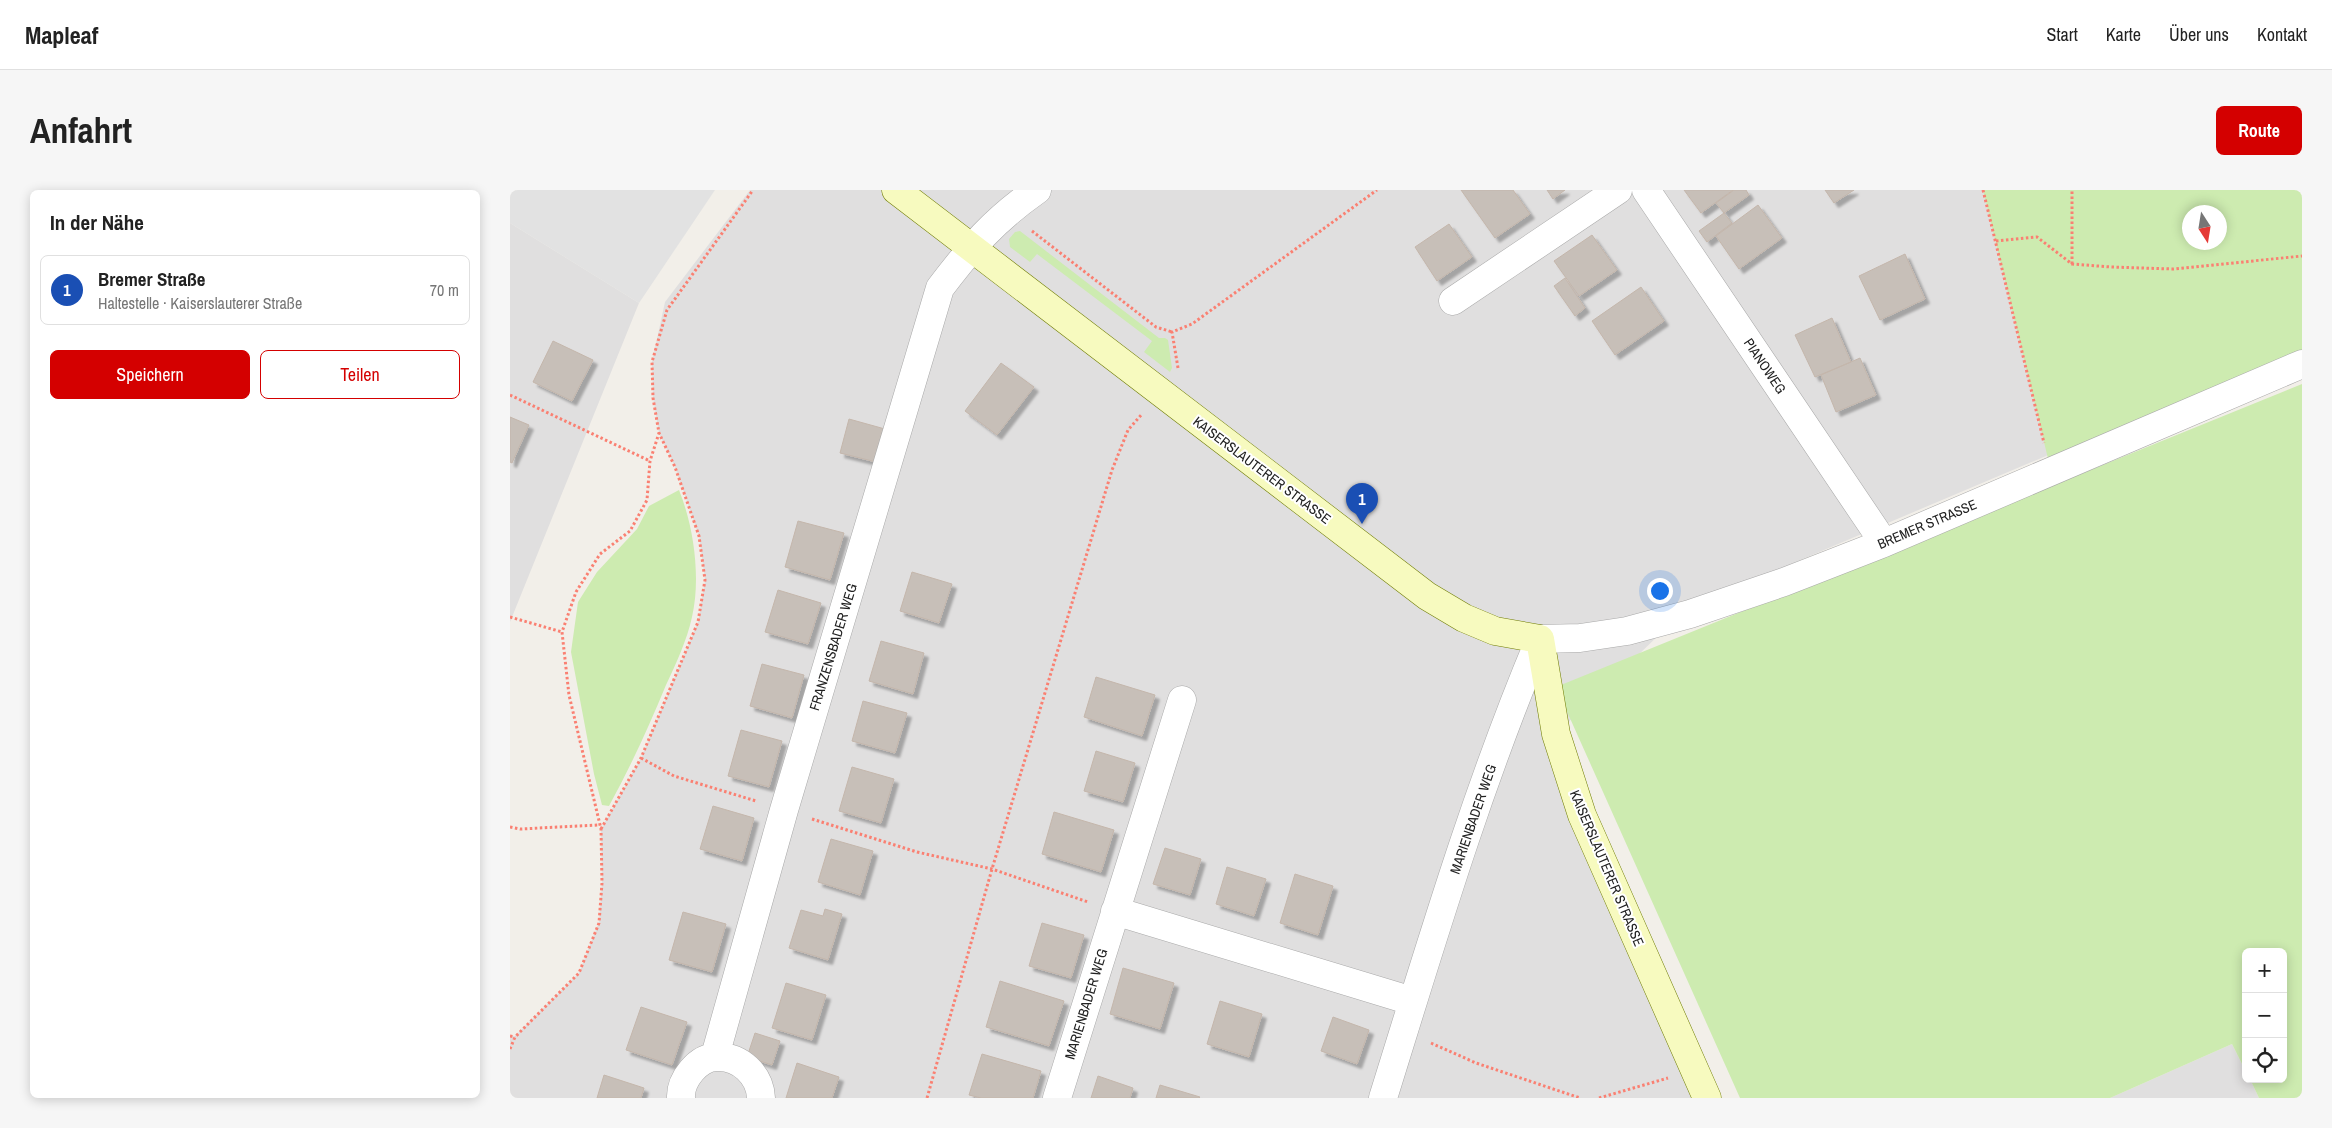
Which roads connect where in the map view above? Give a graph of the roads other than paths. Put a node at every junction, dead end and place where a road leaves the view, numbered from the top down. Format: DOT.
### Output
graph roads {
  1 [pos="896,190"];
  2 [pos="1036,190"];
  3 [pos="1618,190"];
  4 [pos="1646,190"];
  5 [pos="971,247"];
  6 [pos="1453,301"];
  7 [pos="2302,364"];
  8 [pos="1884,543"];
  9 [pos="1540,639"];
  10 [pos="1182,700"];
  11 [pos="1115,911"];
  12 [pos="1412,1000"];
  13 [pos="715,1056"];
  14 [pos="681,1098"];
  15 [pos="761,1098"];
  16 [pos="1057,1098"];
  17 [pos="1382,1098"];
  18 [pos="1708,1098"];
  1 -- 5 [label="street, KAISERSLAUTERER STRASSE"];
  2 -- 5 [label="street, FRANZENSBADER WEG"];
  3 -- 6 [label="street"];
  4 -- 8 [label="street, PIANOWEG"];
  5 -- 9 [label="street, KAISERSLAUTERER STRASSE"];
  5 -- 13 [label="street, FRANZENSBADER WEG"];
  7 -- 8 [label="street, BREMER STRASSE"];
  8 -- 9 [label="street, BREMER STRASSE"];
  9 -- 12 [label="street, MARIENBADER WEG"];
  9 -- 18 [label="street, KAISERSLAUTERER STRASSE"];
  10 -- 11 [label="street, MARIENBADER WEG"];
  11 -- 12 [label="street"];
  11 -- 16 [label="street, MARIENBADER WEG"];
  12 -- 17 [label="street, MARIENBADER WEG"];
  13 -- 14 [label="street"];
  13 -- 15 [label="street"];
}
